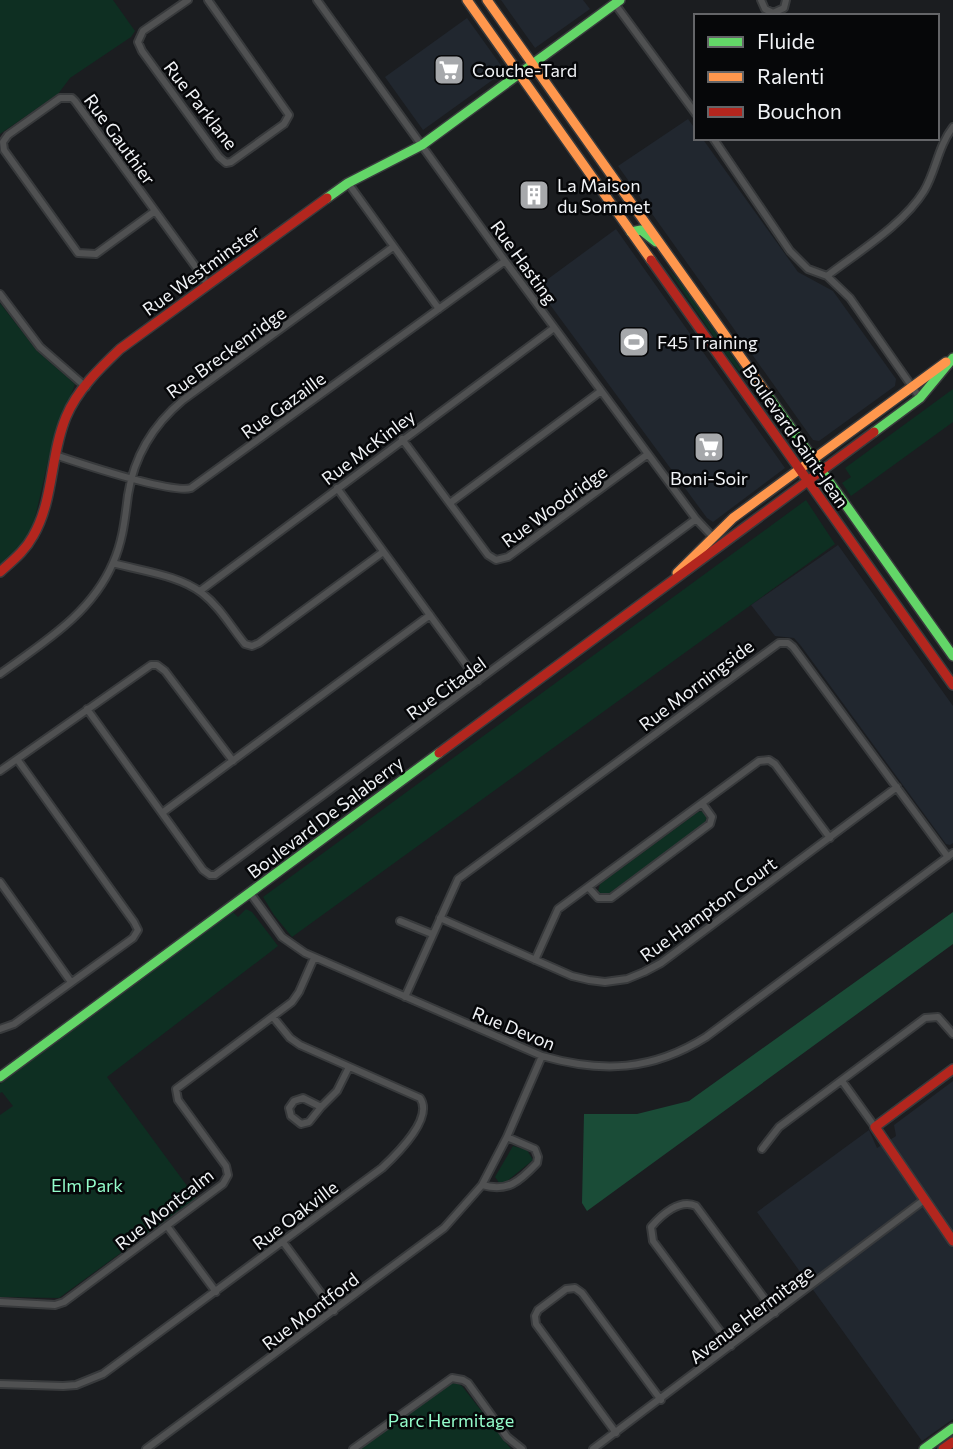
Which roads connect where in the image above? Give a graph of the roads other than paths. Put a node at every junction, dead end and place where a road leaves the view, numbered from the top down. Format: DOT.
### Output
graph roads {
  1 [pos="188,0"];
  2 [pos="208,0"];
  3 [pos="317,0"];
  4 [pos="467,0"];
  5 [pos="487,0"];
  6 [pos="761,0"];
  7 [pos="786,0"];
  8 [pos="617,2"];
  9 [pos="533,63"];
  10 [pos="519,74"];
  11 [pos="694,111"];
  12 [pos="953,127"];
  13 [pos="714,140"];
  14 [pos="422,145"];
  15 [pos="348,183"];
  16 [pos="155,211"];
  17 [pos="631,232"];
  18 [pos="393,247"];
  19 [pos="663,247"];
  20 [pos="505,261"];
  21 [pos="827,276"];
  22 [pos="208,284"];
  23 [pos="0,294"];
  24 [pos="439,309"];
  25 [pos="554,328"];
  26 [pos="953,357"];
  27 [pos="911,386"];
  28 [pos="86,387"];
  29 [pos="601,391"];
  30 [pos="920,398"];
  31 [pos="402,439"];
  32 [pos="648,454"];
  33 [pos="55,455"];
  34 [pos="812,458"];
  35 [pos="799,468"];
  36 [pos="821,470"];
  37 [pos="132,478"];
  38 [pos="808,480"];
  39 [pos="337,488"];
  40 [pos="450,503"];
  41 [pos="696,519"];
  42 [pos="712,536"];
  43 [pos="383,552"];
  44 [pos="113,563"];
  45 [pos="0,572"];
  46 [pos="669,582"];
  47 [pos="200,591"];
  48 [pos="430,615"];
  49 [pos="953,656"];
  50 [pos="0,674"];
  51 [pos="478,681"];
  52 [pos="953,685"];
  53 [pos="87,709"];
  54 [pos="17,759"];
  55 [pos="233,761"];
  56 [pos="0,771"];
  57 [pos="897,787"];
  58 [pos="702,803"];
  59 [pos="162,813"];
  60 [pos="830,838"];
  61 [pos="951,855"];
  62 [pos="0,882"];
  63 [pos="588,887"];
  64 [pos="250,893"];
  65 [pos="440,918"];
  66 [pos="400,921"];
  67 [pos="432,934"];
  68 [pos="314,958"];
  69 [pos="535,960"];
  70 [pos="71,982"];
  71 [pos="405,996"];
  72 [pos="273,1017"];
  73 [pos="0,1030"];
  74 [pos="953,1034"];
  75 [pos="542,1056"];
  76 [pos="349,1067"];
  77 [pos="953,1069"];
  78 [pos="0,1077"];
  79 [pos="842,1081"];
  80 [pos="321,1107"];
  81 [pos="875,1126"];
  82 [pos="507,1137"];
  83 [pos="762,1149"];
  84 [pos="482,1185"];
  85 [pos="924,1200"];
  86 [pos="167,1226"];
  87 [pos="953,1241"];
  88 [pos="283,1242"];
  89 [pos="216,1292"];
  90 [pos="0,1302"];
  91 [pos="334,1311"];
  92 [pos="775,1313"];
  93 [pos="731,1346"];
  94 [pos="0,1384"];
  95 [pos="661,1400"];
  96 [pos="953,1427"];
  97 [pos="616,1433"];
  98 [pos="953,1442"];
  99 [pos="146,1449"];
  100 [pos="353,1449"];
  101 [pos="522,1449"];
  102 [pos="593,1449"];
  103 [pos="924,1449"];
  104 [pos="943,1449"];
  1 -- 2 [label="street, Rue Parklane"];
  3 -- 14 [label="street, Rue Hasting"];
  4 -- 10 [label="street, Boulevard Saint-Jean"];
  5 -- 9 [label="street, Boulevard Saint-Jean"];
  6 -- 7 [label="street"];
  8 -- 9 [label="street, Rue Westminster"];
  8 -- 11 [label="street"];
  9 -- 10 [label="street, Rue Westminster"];
  9 -- 19 [label="street, Boulevard Saint-Jean"];
  10 -- 14 [label="street, Rue Westminster"];
  10 -- 17 [label="street, Boulevard Saint-Jean"];
  12 -- 21 [label="street"];
  13 -- 21 [label="street"];
  14 -- 15 [label="street, Rue Westminster"];
  14 -- 20 [label="street, Rue Hasting"];
  15 -- 18 [label="street"];
  15 -- 22 [label="street, Rue Westminster"];
  16 -- 16 [label="street, Rue Gauthier"];
  16 -- 22 [label="street, Rue Gauthier"];
  17 -- 19 [label="street"];
  17 -- 35 [label="street, Boulevard Saint-Jean"];
  18 -- 24 [label="street"];
  18 -- 37 [label="street, Rue Breckenridge"];
  19 -- 34 [label="street, Boulevard Saint-Jean"];
  20 -- 24 [label="street, Rue Gazaille"];
  20 -- 25 [label="street, Rue Hasting"];
  21 -- 27 [label="street"];
  22 -- 28 [label="street, Rue Westminster"];
  23 -- 28 [label="street"];
  24 -- 37 [label="street, Rue Gazaille"];
  25 -- 29 [label="street, Rue Hasting"];
  25 -- 31 [label="street, Rue McKinley"];
  26 -- 27 [label="street, Boulevard De Salaberry"];
  26 -- 30 [label="street, Boulevard De Salaberry"];
  27 -- 30 [label="street"];
  27 -- 34 [label="street, Boulevard De Salaberry"];
  28 -- 33 [label="street, Rue Westminster"];
  29 -- 32 [label="street, Rue Hasting"];
  29 -- 40 [label="street"];
  30 -- 36 [label="street, Boulevard De Salaberry"];
  31 -- 39 [label="street, Rue McKinley"];
  31 -- 40 [label="street, Rue Woodridge"];
  32 -- 40 [label="street, Rue Woodridge"];
  32 -- 41 [label="street, Rue Hasting"];
  33 -- 37 [label="street, Rue Gazaille"];
  33 -- 45 [label="street, Rue Westminster"];
  34 -- 35 [label="street, Boulevard De Salaberry"];
  34 -- 36 [label="street, Boulevard Saint-Jean"];
  35 -- 38 [label="street, Boulevard Saint-Jean"];
  35 -- 42 [label="street, Boulevard De Salaberry"];
  36 -- 38 [label="street, Boulevard De Salaberry"];
  36 -- 49 [label="street, Boulevard Saint-Jean"];
  37 -- 44 [label="street, Rue Breckenridge"];
  38 -- 46 [label="street, Boulevard De Salaberry"];
  38 -- 52 [label="street, Boulevard Saint-Jean"];
  39 -- 43 [label="street"];
  39 -- 47 [label="street, Rue McKinley"];
  41 -- 42 [label="street, Rue Hasting"];
  41 -- 51 [label="street, Rue Citadel"];
  42 -- 46 [label="street, Boulevard De Salaberry"];
  43 -- 47 [label="street"];
  43 -- 48 [label="street"];
  44 -- 47 [label="street"];
  44 -- 50 [label="street, Rue Breckenridge"];
  46 -- 64 [label="street, Boulevard De Salaberry"];
  48 -- 51 [label="street"];
  48 -- 55 [label="street"];
  51 -- 59 [label="street, Rue Citadel"];
  53 -- 54 [label="street"];
  53 -- 55 [label="street"];
  53 -- 59 [label="street"];
  54 -- 56 [label="street"];
  54 -- 70 [label="street"];
  55 -- 59 [label="street"];
  57 -- 60 [label="street, Rue Hampton Court"];
  57 -- 61 [label="street, Rue Morningside"];
  57 -- 65 [label="street, Rue Morningside"];
  58 -- 60 [label="street"];
  58 -- 63 [label="street"];
  58 -- 63 [label="street"];
  60 -- 69 [label="street, Rue Hampton Court"];
  61 -- 75 [label="street, Rue Devon"];
  62 -- 70 [label="street"];
  63 -- 69 [label="street"];
  64 -- 68 [label="street, Rue Devon"];
  64 -- 78 [label="street, Boulevard De Salaberry"];
  65 -- 67 [label="street, Rue Morningside"];
  65 -- 69 [label="street, Rue Hampton Court"];
  66 -- 67 [label="street"];
  67 -- 71 [label="street, Rue Morningside"];
  68 -- 71 [label="street, Rue Devon"];
  68 -- 72 [label="street, Rue Montcalm"];
  70 -- 73 [label="street"];
  71 -- 75 [label="street, Rue Devon"];
  72 -- 76 [label="street, Rue Oakville"];
  72 -- 86 [label="street, Rue Montcalm"];
  74 -- 79 [label="street"];
  75 -- 82 [label="street, Rue Montford"];
  76 -- 80 [label="street"];
  76 -- 88 [label="street, Rue Oakville"];
  77 -- 81 [label="street"];
  79 -- 81 [label="street"];
  79 -- 83 [label="street"];
  80 -- 80 [label="street"];
  81 -- 85 [label="street"];
  82 -- 84 [label="street, Rue Montford"];
  82 -- 84 [label="street"];
  84 -- 91 [label="street, Rue Montford"];
  85 -- 87 [label="street"];
  85 -- 92 [label="street, Avenue Hermitage"];
  86 -- 89 [label="street"];
  86 -- 90 [label="street, Rue Montcalm"];
  88 -- 89 [label="street, Rue Oakville"];
  88 -- 91 [label="street"];
  89 -- 94 [label="street, Rue Oakville"];
  91 -- 99 [label="street, Rue Montford"];
  92 -- 93 [label="street, Avenue Hermitage"];
  92 -- 93 [label="street"];
  93 -- 95 [label="street, Avenue Hermitage"];
  95 -- 97 [label="street, Avenue Hermitage"];
  95 -- 97 [label="street"];
  96 -- 103 [label="street"];
  97 -- 102 [label="street, Avenue Hermitage"];
  98 -- 104 [label="street"];
  100 -- 101 [label="street"];
}
